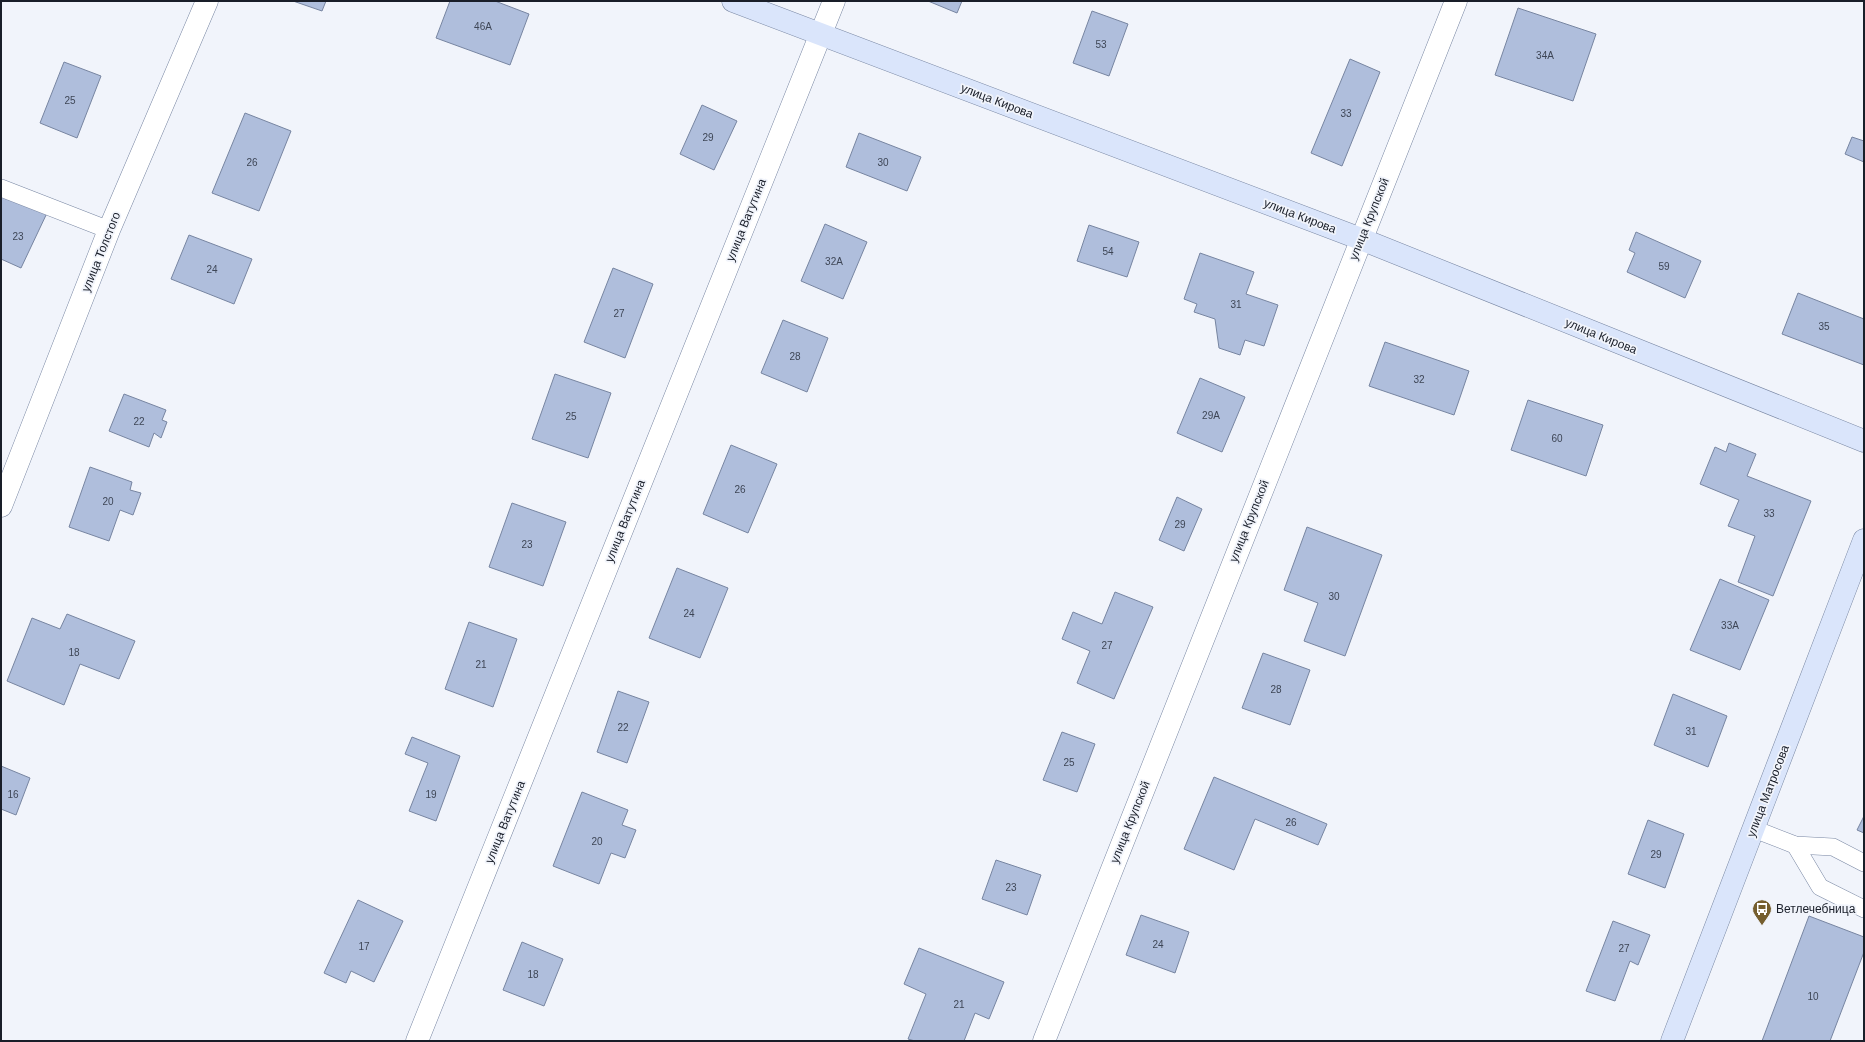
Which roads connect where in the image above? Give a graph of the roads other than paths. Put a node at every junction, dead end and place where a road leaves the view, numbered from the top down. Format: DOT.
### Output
graph roads {
  1 [pos="207,1"];
  2 [pos="732,1"];
  3 [pos="834,1"];
  4 [pos="1456,1"];
  5 [pos="820,34"];
  6 [pos="1,188"];
  7 [pos="109,230"];
  8 [pos="1361,239"];
  9 [pos="1864,441"];
  10 [pos="1,506"];
  11 [pos="1864,540"];
  12 [pos="1754,828"];
  13 [pos="1795,845"];
  14 [pos="1864,863"];
  15 [pos="1864,909"];
  16 [pos="417,1041"];
  17 [pos="1044,1041"];
  18 [pos="1672,1041"];
  1 -- 7 [label="street, улица Толстого"];
  2 -- 5 [label="street, улица Кирова"];
  3 -- 5 [label="street, улица Ватутина"];
  4 -- 8 [label="street, улица Крупской"];
  5 -- 8 [label="street, улица Кирова"];
  5 -- 16 [label="street, улица Ватутина"];
  6 -- 7 [label="lane"];
  7 -- 10 [label="street, улица Толстого"];
  8 -- 9 [label="street, улица Кирова"];
  8 -- 17 [label="street, улица Крупской"];
  11 -- 12 [label="street, улица Матросова"];
  12 -- 13 [label="lane"];
  12 -- 18 [label="street, улица Матросова"];
  13 -- 14 [label="lane"];
  13 -- 15 [label="lane"];
}
